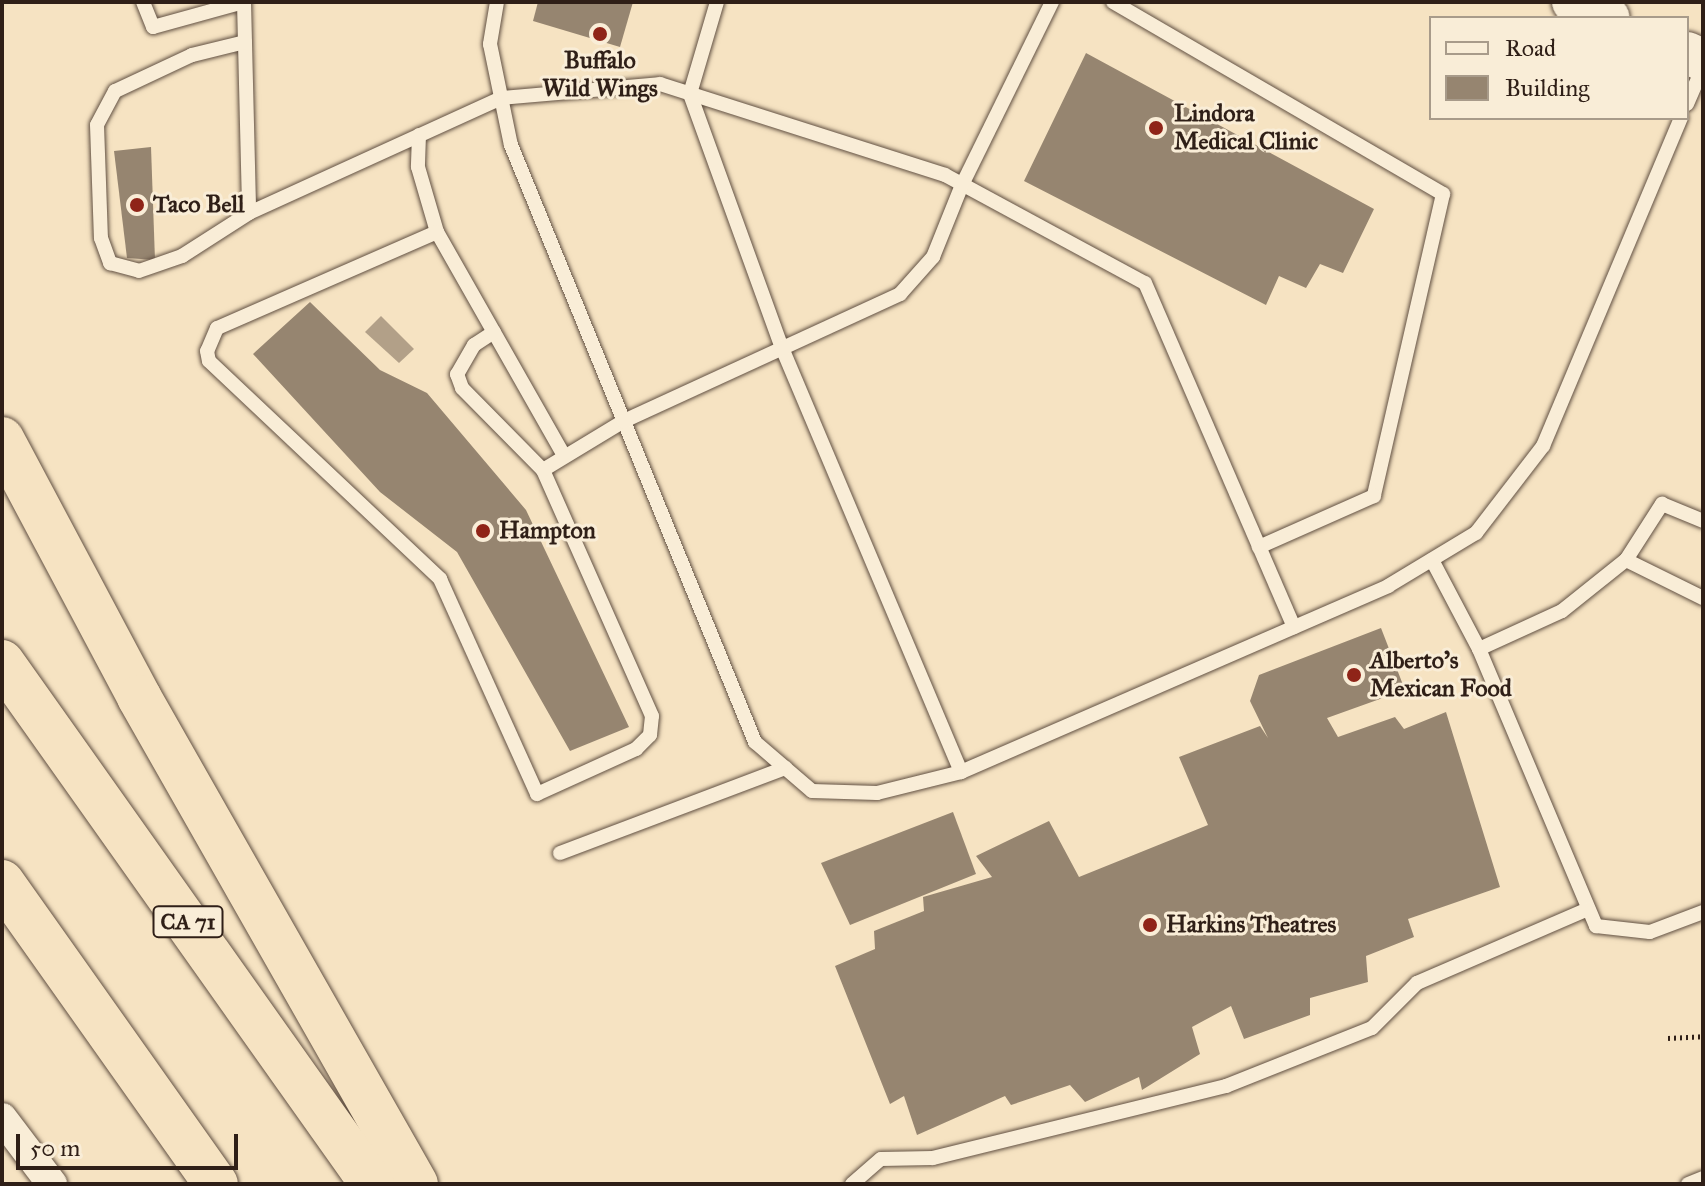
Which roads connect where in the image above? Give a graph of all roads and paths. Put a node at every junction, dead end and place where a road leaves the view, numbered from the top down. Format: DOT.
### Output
graph roads {
  1 [pos="143,2"];
  2 [pos="244,2"];
  3 [pos="497,2"];
  4 [pos="717,2"];
  5 [pos="1052,2"];
  6 [pos="1113,2"];
  7 [pos="1573,2"];
  8 [pos="1604,16"];
  9 [pos="245,42"];
  10 [pos="1703,67"];
  11 [pos="690,94"];
  12 [pos="501,98"];
  13 [pos="1689,99"];
  14 [pos="1680,120"];
  15 [pos="419,135"];
  16 [pos="962,185"];
  17 [pos="249,213"];
  18 [pos="437,232"];
  19 [pos="494,332"];
  20 [pos="782,348"];
  21 [pos="624,421"];
  22 [pos="2,439"];
  23 [pos="563,454"];
  24 [pos="543,470"];
  25 [pos="1703,521"];
  26 [pos="1259,547"];
  27 [pos="1432,560"];
  28 [pos="1626,560"];
  29 [pos="1703,598"];
  30 [pos="1294,627"];
  31 [pos="1479,649"];
  32 [pos="2,662"];
  33 [pos="785,768"];
  34 [pos="961,772"];
  35 [pos="560,853"];
  36 [pos="2,882"];
  37 [pos="1588,909"];
  38 [pos="1703,912"];
  39 [pos="1703,1036"];
  40 [pos="1668,1038"];
  41 [pos="2,1118"];
  42 [pos="1703,1178"];
  43 [pos="52,1184"];
  44 [pos="216,1184"];
  45 [pos="372,1184"];
  46 [pos="416,1184"];
  47 [pos="852,1184"];
  48 [pos="1688,1184"];
  1 -- 2 [label="lane"];
  2 -- 9 [label="lane"];
  3 -- 12 [label="lane"];
  4 -- 11 [label="lane"];
  5 -- 16 [label="lane"];
  6 -- 26 [label="lane"];
  7 -- 8 [label="main road"];
  9 -- 17 [label="lane"];
  9 -- 17 [label="lane"];
  10 -- 13 [label="lane"];
  11 -- 12 [label="lane"];
  11 -- 16 [label="lane"];
  11 -- 20 [label="lane"];
  12 -- 15 [label="lane"];
  12 -- 21 [label="lane"];
  14 -- 27 [label="lane"];
  15 -- 17 [label="lane"];
  15 -- 18 [label="lane"];
  16 -- 20 [label="lane"];
  16 -- 26 [label="lane"];
  18 -- 19 [label="lane"];
  18 -- 24 [label="lane"];
  19 -- 23 [label="lane"];
  19 -- 24 [label="lane"];
  20 -- 21 [label="lane"];
  20 -- 34 [label="lane"];
  21 -- 23 [label="lane"];
  21 -- 33 [label="lane"];
  22 -- 46 [label="highway"];
  23 -- 24 [label="lane"];
  25 -- 28 [label="lane"];
  26 -- 30 [label="lane"];
  27 -- 30 [label="lane"];
  27 -- 31 [label="lane"];
  28 -- 29 [label="lane"];
  28 -- 31 [label="lane"];
  30 -- 34 [label="lane"];
  31 -- 37 [label="lane"];
  32 -- 45 [label="highway, CA 71"];
  33 -- 34 [label="lane"];
  33 -- 35 [label="lane"];
  36 -- 44 [label="highway"];
  37 -- 38 [label="lane"];
  37 -- 47 [label="lane"];
  39 -- 40 [label="path"];
  41 -- 43 [label="street"];
  42 -- 48 [label="lane"];
}
